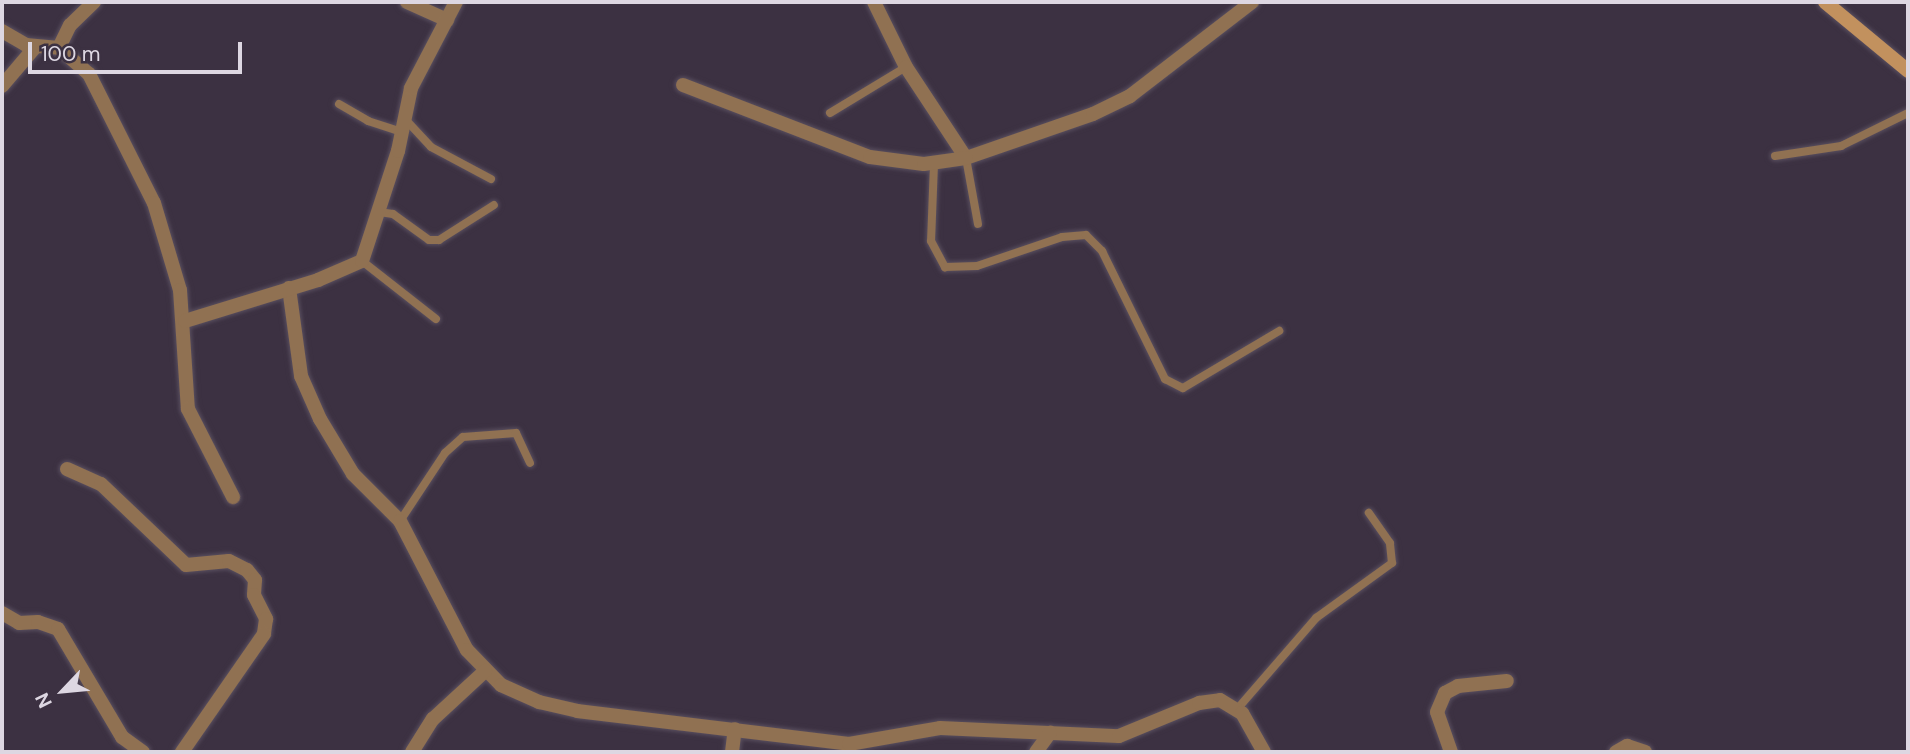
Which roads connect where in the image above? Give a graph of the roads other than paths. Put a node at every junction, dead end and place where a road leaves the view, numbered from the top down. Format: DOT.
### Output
graph roads {
  1 [pos="94,2"];
  2 [pos="407,2"];
  3 [pos="456,2"];
  4 [pos="874,2"];
  5 [pos="1252,2"];
  6 [pos="1825,2"];
  7 [pos="447,20"];
  8 [pos="2,32"];
  9 [pos="36,46"];
  10 [pos="59,48"];
  11 [pos="906,67"];
  12 [pos="1908,71"];
  13 [pos="683,85"];
  14 [pos="2,86"];
  15 [pos="339,104"];
  16 [pos="830,113"];
  17 [pos="1908,113"];
  18 [pos="403,125"];
  19 [pos="1775,156"];
  20 [pos="966,158"];
  21 [pos="934,164"];
  22 [pos="491,179"];
  23 [pos="494,205"];
  24 [pos="379,212"];
  25 [pos="978,225"];
  26 [pos="362,261"];
  27 [pos="289,288"];
  28 [pos="436,319"];
  29 [pos="185,321"];
  30 [pos="1279,331"];
  31 [pos="530,463"];
  32 [pos="66,469"];
  33 [pos="233,496"];
  34 [pos="1369,513"];
  35 [pos="400,521"];
  36 [pos="2,613"];
  37 [pos="485,671"];
  38 [pos="1507,681"];
  39 [pos="1237,708"];
  40 [pos="735,729"];
  41 [pos="1050,733"];
  42 [pos="143,752"];
  43 [pos="182,752"];
  44 [pos="412,752"];
  45 [pos="732,752"];
  46 [pos="1036,752"];
  47 [pos="1264,752"];
  48 [pos="1451,752"];
  49 [pos="1616,752"];
  50 [pos="1645,752"];
  1 -- 10 [label="street"];
  2 -- 7 [label="street"];
  3 -- 7 [label="street"];
  4 -- 11 [label="street"];
  5 -- 20 [label="street"];
  6 -- 12 [label="main road"];
  7 -- 18 [label="street"];
  8 -- 9 [label="street"];
  9 -- 10 [label="street"];
  9 -- 14 [label="street"];
  10 -- 29 [label="street"];
  11 -- 16 [label="lane"];
  11 -- 20 [label="street"];
  13 -- 21 [label="street"];
  15 -- 18 [label="lane"];
  17 -- 19 [label="lane"];
  18 -- 22 [label="lane"];
  18 -- 24 [label="street"];
  20 -- 21 [label="street"];
  20 -- 25 [label="lane"];
  21 -- 30 [label="lane"];
  23 -- 24 [label="lane"];
  24 -- 26 [label="street"];
  26 -- 27 [label="street"];
  26 -- 28 [label="lane"];
  27 -- 29 [label="street"];
  27 -- 35 [label="street"];
  29 -- 33 [label="street"];
  31 -- 35 [label="lane"];
  32 -- 43 [label="street"];
  34 -- 39 [label="lane"];
  35 -- 37 [label="street"];
  36 -- 42 [label="street"];
  37 -- 40 [label="street"];
  37 -- 44 [label="street"];
  38 -- 48 [label="street"];
  39 -- 41 [label="street"];
  39 -- 47 [label="street"];
  40 -- 41 [label="street"];
  40 -- 45 [label="street"];
  41 -- 46 [label="street"];
  49 -- 50 [label="street"];
}
